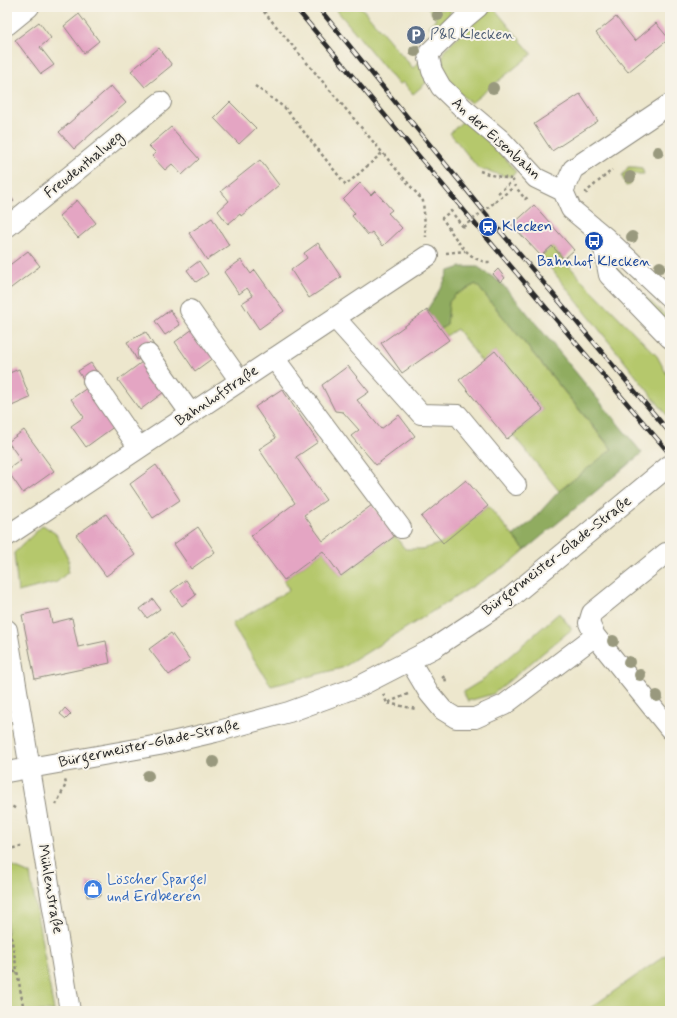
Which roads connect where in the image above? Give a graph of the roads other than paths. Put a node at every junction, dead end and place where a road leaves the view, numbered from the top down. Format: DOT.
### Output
graph roads {
  1 [pos="29,7"];
  2 [pos="478,7"];
  3 [pos="7,25"];
  4 [pos="161,102"];
  5 [pos="670,104"];
  6 [pos="563,191"];
  7 [pos="7,227"];
  8 [pos="601,234"];
  9 [pos="428,256"];
  10 [pos="670,298"];
  11 [pos="190,310"];
  12 [pos="335,318"];
  13 [pos="670,338"];
  14 [pos="148,354"];
  15 [pos="274,358"];
  16 [pos="93,381"];
  17 [pos="240,381"];
  18 [pos="191,414"];
  19 [pos="139,448"];
  20 [pos="670,465"];
  21 [pos="516,485"];
  22 [pos="401,528"];
  23 [pos="7,536"];
  24 [pos="670,553"];
  25 [pos="7,630"];
  26 [pos="595,636"];
  27 [pos="410,661"];
  28 [pos="670,729"];
  29 [pos="29,768"];
  30 [pos="7,772"];
  31 [pos="70,1011"];
  1 -- 3 [label="street"];
  2 -- 6 [label="street, An der Eisenbahn"];
  4 -- 7 [label="street, Freudenthalweg"];
  5 -- 6 [label="street"];
  6 -- 8 [label="street"];
  8 -- 10 [label="street"];
  8 -- 13 [label="street"];
  9 -- 12 [label="street, Bahnhofstraße"];
  11 -- 17 [label="street"];
  12 -- 15 [label="street, Bahnhofstraße"];
  12 -- 21 [label="street"];
  14 -- 18 [label="street"];
  15 -- 17 [label="street, Bahnhofstraße"];
  15 -- 22 [label="street"];
  16 -- 19 [label="street"];
  17 -- 18 [label="street, Bahnhofstraße"];
  18 -- 19 [label="street, Bahnhofstraße"];
  19 -- 23 [label="street, Bahnhofstraße"];
  20 -- 27 [label="street, Bürgermeister-Glade-Straße"];
  24 -- 26 [label="street"];
  25 -- 29 [label="street, Mühlenstraße"];
  26 -- 27 [label="street"];
  26 -- 28 [label="street"];
  27 -- 29 [label="street, Bürgermeister-Glade-Straße"];
  29 -- 30 [label="street, Bürgermeister-Glade-Straße"];
  29 -- 31 [label="street, Mühlenstraße"];
}
